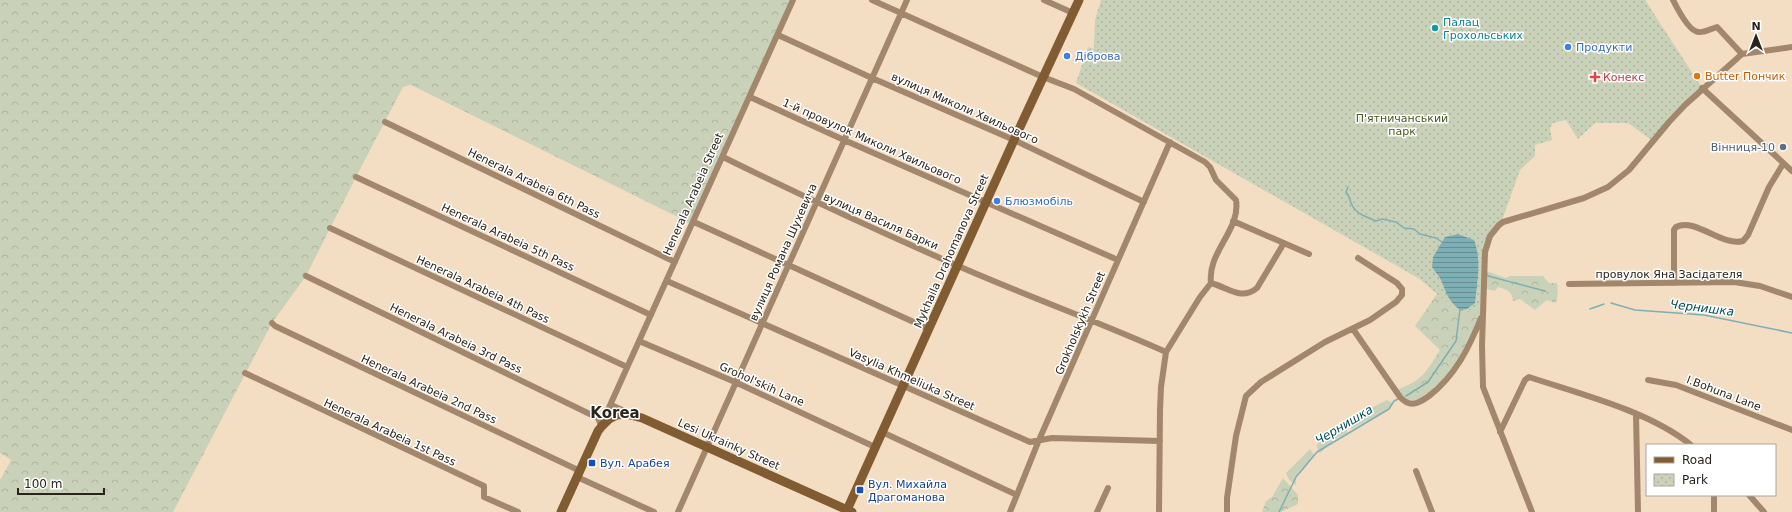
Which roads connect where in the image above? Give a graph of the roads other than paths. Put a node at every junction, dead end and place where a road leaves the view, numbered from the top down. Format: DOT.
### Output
graph roads {
  1 [pos="793,0"];
  2 [pos="872,0"];
  3 [pos="907,0"];
  4 [pos="1044,0"];
  5 [pos="1079,0"];
  6 [pos="1673,0"];
  7 [pos="901,13"];
  8 [pos="1073,13"];
  9 [pos="778,35"];
  10 [pos="1792,47"];
  11 [pos="1742,54"];
  12 [pos="1043,77"];
  13 [pos="872,78"];
  14 [pos="1702,88"];
  15 [pos="750,97"];
  16 [pos="385,122"];
  17 [pos="844,140"];
  18 [pos="1014,140"];
  19 [pos="1170,142"];
  20 [pos="723,157"];
  21 [pos="1783,164"];
  22 [pos="1792,171"];
  23 [pos="356,176"];
  24 [pos="816,202"];
  25 [pos="1144,202"];
  26 [pos="986,203"];
  27 [pos="1233,221"];
  28 [pos="694,222"];
  29 [pos="330,228"];
  30 [pos="1284,243"];
  31 [pos="1309,254"];
  32 [pos="1358,258"];
  33 [pos="1118,260"];
  34 [pos="675,262"];
  35 [pos="789,264"];
  36 [pos="957,266"];
  37 [pos="306,276"];
  38 [pos="667,281"];
  39 [pos="1674,282"];
  40 [pos="1211,284"];
  41 [pos="1569,284"];
  42 [pos="1792,297"];
  43 [pos="1483,312"];
  44 [pos="652,315"];
  45 [pos="1093,320"];
  46 [pos="272,323"];
  47 [pos="762,324"];
  48 [pos="929,329"];
  49 [pos="1353,329"];
  50 [pos="639,341"];
  51 [pos="1166,352"];
  52 [pos="627,367"];
  53 [pos="245,373"];
  54 [pos="1648,380"];
  55 [pos="735,382"];
  56 [pos="903,386"];
  57 [pos="611,405"];
  58 [pos="1636,414"];
  59 [pos="642,418"];
  60 [pos="600,428"];
  61 [pos="1792,430"];
  62 [pos="882,432"];
  63 [pos="1500,432"];
  64 [pos="1039,440"];
  65 [pos="1160,441"];
  66 [pos="1690,444"];
  67 [pos="876,446"];
  68 [pos="706,447"];
  69 [pos="1416,471"];
  70 [pos="578,474"];
  71 [pos="1108,488"];
  72 [pos="1017,495"];
  73 [pos="1714,496"];
  74 [pos="1750,496"];
  75 [pos="848,511"];
  76 [pos="518,512"];
  77 [pos="561,512"];
  78 [pos="654,512"];
  79 [pos="678,512"];
  80 [pos="1012,512"];
  81 [pos="1097,512"];
  82 [pos="1159,512"];
  83 [pos="1227,512"];
  84 [pos="1432,512"];
  85 [pos="1532,512"];
  86 [pos="1638,512"];
  87 [pos="1714,512"];
  88 [pos="1764,512"];
  1 -- 9 [label="street, Henerala Arabeia Street"];
  2 -- 7 [label="street"];
  3 -- 7 [label="street, вулиця Романа Шухевича"];
  4 -- 8 [label="street"];
  5 -- 8 [label="street, Mykhaila Drahomanova Street"];
  6 -- 11 [label="street"];
  7 -- 12 [label="street"];
  7 -- 13 [label="street, вулиця Романа Шухевича"];
  8 -- 12 [label="street, Mykhaila Drahomanova Street"];
  9 -- 13 [label="street, вулиця Миколи Хвильового"];
  9 -- 15 [label="street, Henerala Arabeia Street"];
  10 -- 11 [label="street"];
  11 -- 14 [label="street"];
  12 -- 18 [label="street, Mykhaila Drahomanova Street"];
  12 -- 19 [label="street"];
  13 -- 17 [label="street, вулиця Романа Шухевича"];
  13 -- 18 [label="street, вулиця Миколи Хвильового"];
  14 -- 21 [label="street"];
  14 -- 43 [label="street"];
  15 -- 17 [label="street, 1-й провулок Миколи Хвильового"];
  15 -- 20 [label="street, Henerala Arabeia Street"];
  16 -- 34 [label="street, Henerala Arabeia 6th Pass"];
  17 -- 24 [label="street, вулиця Романа Шухевича"];
  17 -- 26 [label="street, 1-й провулок Миколи Хвильового"];
  18 -- 25 [label="street, вулиця Миколи Хвильового"];
  18 -- 26 [label="street, Mykhaila Drahomanova Street"];
  19 -- 25 [label="street, Grokholskykh Street"];
  19 -- 27 [label="street"];
  20 -- 24 [label="street, вулиця Василя Барки"];
  20 -- 28 [label="street, Henerala Arabeia Street"];
  21 -- 22 [label="street"];
  21 -- 39 [label="street"];
  23 -- 44 [label="street, Henerala Arabeia 5th Pass"];
  24 -- 35 [label="street, вулиця Романа Шухевича"];
  24 -- 36 [label="street, вулиця Василя Барки"];
  25 -- 33 [label="street, Grokholskykh Street"];
  26 -- 33 [label="street, 1-й провулок Миколи Хвильового"];
  26 -- 36 [label="street, Mykhaila Drahomanova Street"];
  27 -- 30 [label="street"];
  27 -- 40 [label="street"];
  28 -- 34 [label="street, Henerala Arabeia Street"];
  28 -- 35 [label="street"];
  29 -- 52 [label="street, Henerala Arabeia 4th Pass"];
  30 -- 31 [label="street"];
  30 -- 40 [label="street"];
  32 -- 49 [label="street"];
  33 -- 45 [label="street, Grokholskykh Street"];
  34 -- 38 [label="street, Henerala Arabeia Street"];
  35 -- 47 [label="street, вулиця Романа Шухевича"];
  35 -- 48 [label="street"];
  36 -- 45 [label="street, вулиця Василя Барки"];
  36 -- 48 [label="street, Mykhaila Drahomanova Street"];
  37 -- 60 [label="street, Henerala Arabeia 3rd Pass"];
  38 -- 44 [label="street, Henerala Arabeia Street"];
  38 -- 47 [label="street, Vasylia Khmeliuka Street"];
  39 -- 41 [label="street, провулок Яна Засідателя"];
  39 -- 42 [label="street, провулок Яна Засідателя"];
  40 -- 51 [label="street"];
  43 -- 49 [label="street"];
  43 -- 63 [label="street"];
  44 -- 50 [label="street, Henerala Arabeia Street"];
  45 -- 51 [label="street, вулиця Василя Барки"];
  45 -- 64 [label="street, Grokholskykh Street"];
  46 -- 70 [label="street, Henerala Arabeia 2nd Pass"];
  47 -- 55 [label="street, вулиця Романа Шухевича"];
  47 -- 56 [label="street, Vasylia Khmeliuka Street"];
  48 -- 56 [label="street, Mykhaila Drahomanova Street"];
  49 -- 83 [label="street"];
  50 -- 52 [label="street, Henerala Arabeia Street"];
  50 -- 55 [label="street, Grohol'skih Lane"];
  51 -- 65 [label="street"];
  52 -- 57 [label="street, Henerala Arabeia Street"];
  53 -- 76 [label="street, Henerala Arabeia 1st Pass"];
  54 -- 61 [label="street, I.Bohuna Lane"];
  55 -- 67 [label="street, Grohol'skih Lane"];
  55 -- 68 [label="street, вулиця Романа Шухевича"];
  56 -- 62 [label="street, Mykhaila Drahomanova Street"];
  56 -- 64 [label="street, Vasylia Khmeliuka Street"];
  57 -- 59 [label="street"];
  57 -- 60 [label="street, Henerala Arabeia Street"];
  58 -- 63 [label="street"];
  58 -- 66 [label="street"];
  58 -- 86 [label="street"];
  59 -- 60 [label="street, Lesi Ukrainky Street"];
  59 -- 68 [label="street, Lesi Ukrainky Street"];
  60 -- 70 [label="street"];
  62 -- 67 [label="street, Mykhaila Drahomanova Street"];
  62 -- 72 [label="street"];
  63 -- 85 [label="street"];
  64 -- 65 [label="street, Vasylia Khmeliuka Street"];
  64 -- 72 [label="street, Grokholskykh Street"];
  65 -- 82 [label="street"];
  67 -- 75 [label="street, Mykhaila Drahomanova Street"];
  68 -- 75 [label="street, Lesi Ukrainky Street"];
  68 -- 79 [label="street, вулиця Романа Шухевича"];
  69 -- 84 [label="street"];
  70 -- 77 [label="street"];
  70 -- 78 [label="street, Henerala Arabeia 2nd Pass"];
  71 -- 81 [label="street"];
  72 -- 80 [label="street, Grokholskykh Street"];
  73 -- 87 [label="street"];
  74 -- 88 [label="street"];
}
